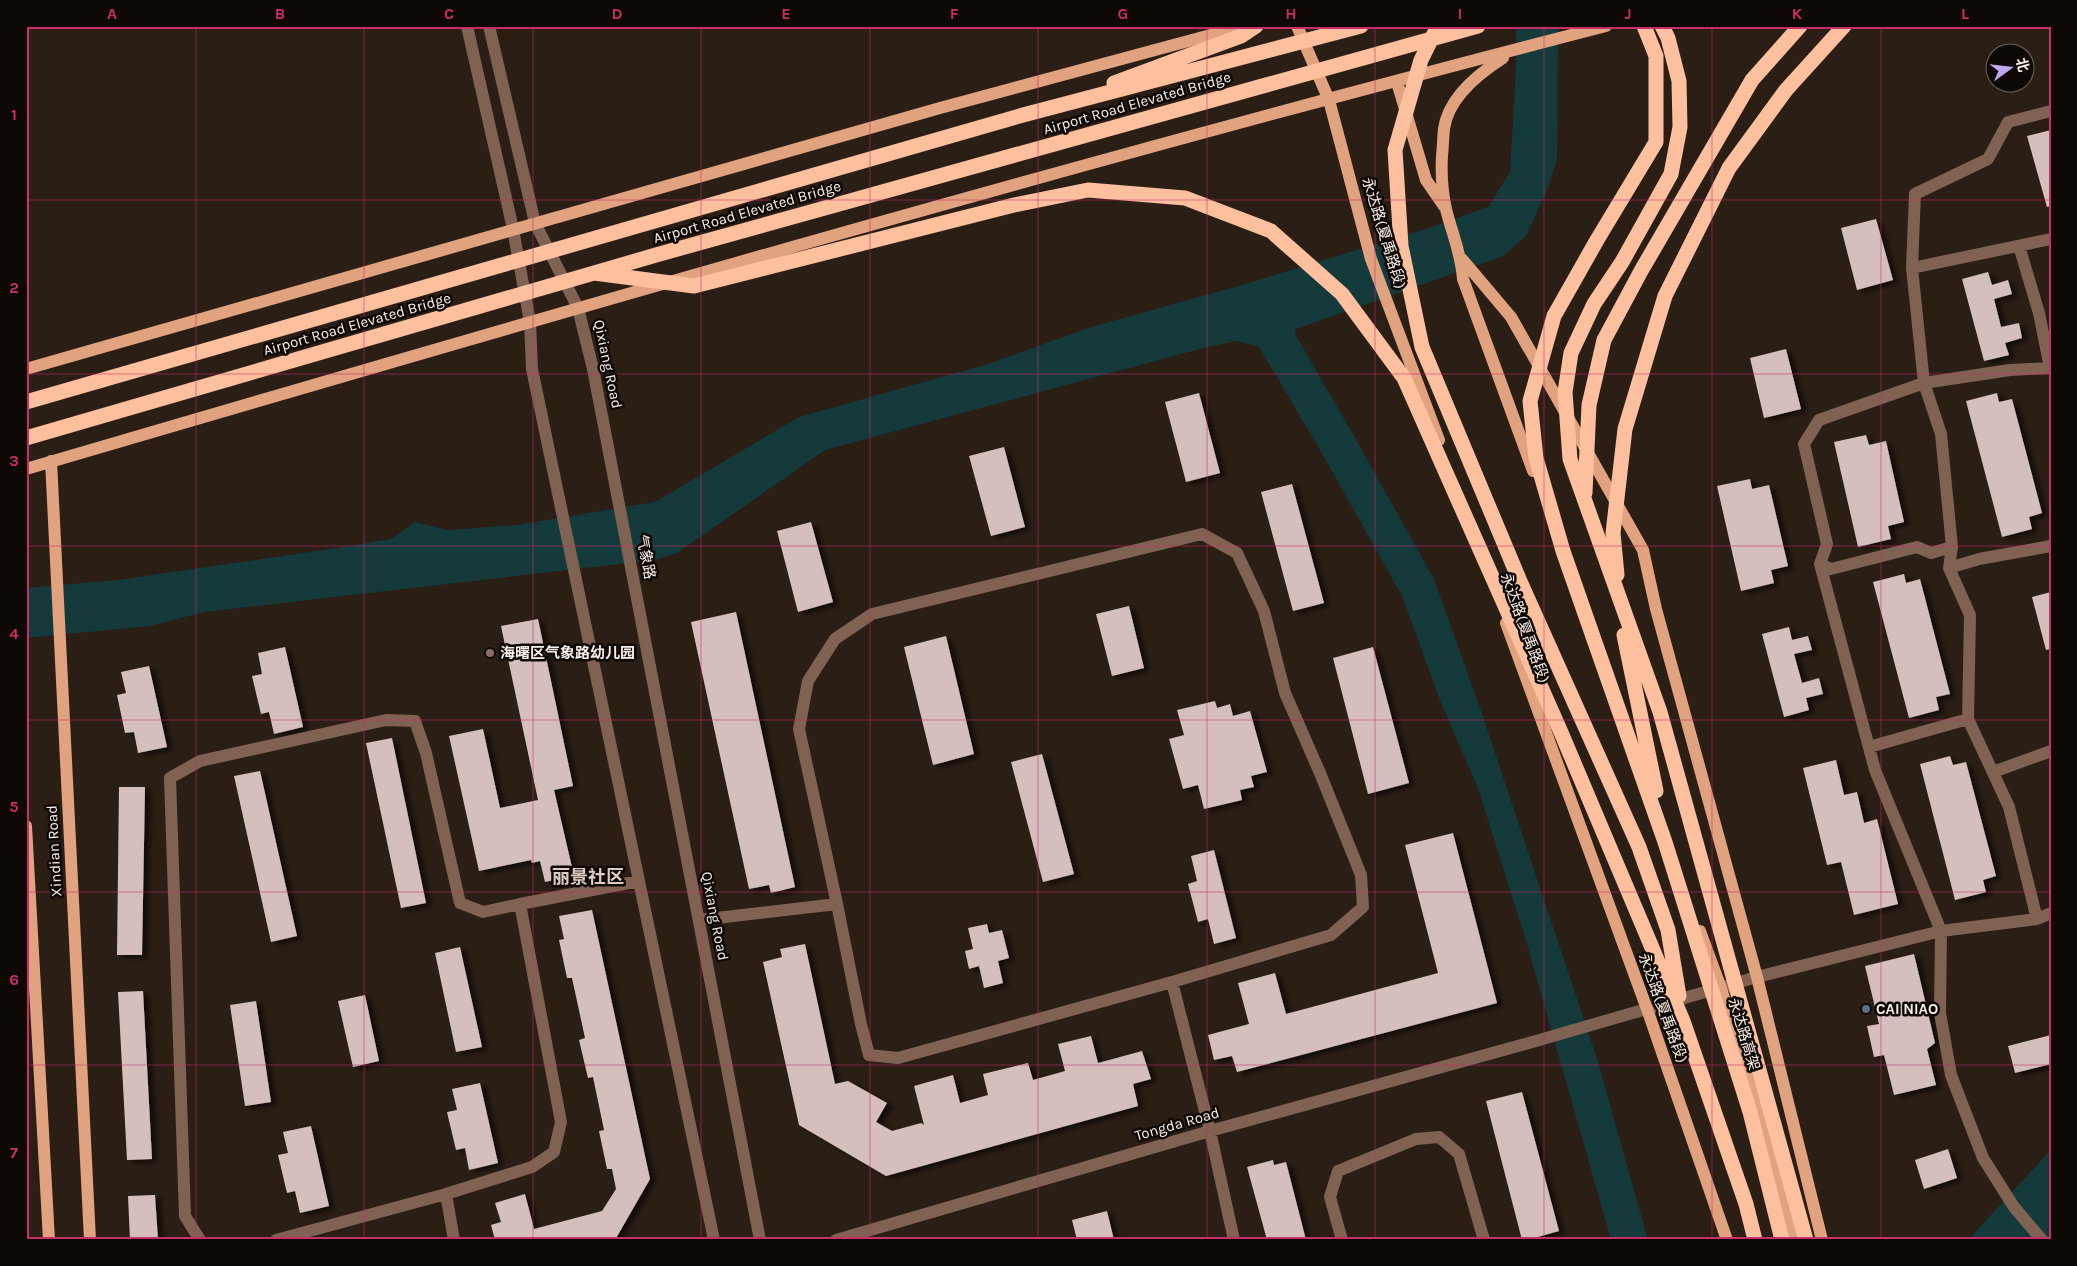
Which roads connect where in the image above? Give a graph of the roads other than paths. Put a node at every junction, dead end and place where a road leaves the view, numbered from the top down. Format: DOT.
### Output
graph roads {
  1 [pos="467,26"];
  2 [pos="489,26"];
  3 [pos="1244,26"];
  4 [pos="1256,26"];
  5 [pos="1296,26"];
  6 [pos="1361,26"];
  7 [pos="1438,26"];
  8 [pos="1478,26"];
  9 [pos="1606,26"];
  10 [pos="1644,26"];
  11 [pos="1662,26"];
  12 [pos="1800,26"];
  13 [pos="1844,26"];
  14 [pos="1516,50"];
  15 [pos="1397,82"];
  16 [pos="1329,100"];
  17 [pos="2051,111"];
  18 [pos="1023,115"];
  19 [pos="1446,208"];
  20 [pos="535,223"];
  21 [pos="513,229"];
  22 [pos="2051,239"];
  23 [pos="2019,246"];
  24 [pos="1462,259"];
  25 [pos="1912,268"];
  26 [pos="594,273"];
  27 [pos="578,308"];
  28 [pos="530,322"];
  29 [pos="26,369"];
  30 [pos="2050,369"];
  31 [pos="1924,383"];
  32 [pos="55,393"];
  33 [pos="26,397"];
  34 [pos="26,402"];
  35 [pos="26,438"];
  36 [pos="51,461"];
  37 [pos="26,468"];
  38 [pos="1585,500"];
  39 [pos="623,522"];
  40 [pos="2051,546"];
  41 [pos="1952,547"];
  42 [pos="1820,564"];
  43 [pos="1949,568"];
  44 [pos="637,599"];
  45 [pos="1968,719"];
  46 [pos="1869,747"];
  47 [pos="2051,750"];
  48 [pos="1993,772"];
  49 [pos="26,826"];
  50 [pos="1666,842"];
  51 [pos="639,881"];
  52 [pos="520,904"];
  53 [pos="837,904"];
  54 [pos="2051,913"];
  55 [pos="2036,919"];
  56 [pos="699,920"];
  57 [pos="1941,931"];
  58 [pos="1757,977"];
  59 [pos="1172,982"];
  60 [pos="1721,988"];
  61 [pos="1647,1009"];
  62 [pos="1683,1021"];
  63 [pos="1210,1131"];
  64 [pos="446,1194"];
  65 [pos="49,1240"];
  66 [pos="90,1240"];
  67 [pos="200,1240"];
  68 [pos="276,1240"];
  69 [pos="454,1240"];
  70 [pos="714,1240"];
  71 [pos="760,1240"];
  72 [pos="836,1240"];
  73 [pos="1234,1240"];
  74 [pos="1342,1240"];
  75 [pos="1484,1240"];
  76 [pos="1727,1240"];
  77 [pos="1755,1240"];
  78 [pos="1782,1240"];
  79 [pos="1795,1240"];
  80 [pos="1806,1240"];
  81 [pos="1822,1240"];
  82 [pos="2042,1240"];
  1 -- 21 [label="street"];
  2 -- 20 [label="street, Qixiang Road"];
  3 -- 20 [label="main road"];
  4 -- 18 [label="highway"];
  5 -- 16 [label="main road, 永达路(夏禹路段)"];
  6 -- 18 [label="highway, Airport Road Elevated Bridge"];
  7 -- 62 [label="highway"];
  8 -- 26 [label="highway, Airport Road Elevated Bridge"];
  9 -- 14 [label="main road"];
  10 -- 50 [label="highway"];
  11 -- 38 [label="highway"];
  12 -- 38 [label="highway"];
  13 -- 50 [label="highway"];
  14 -- 15 [label="main road"];
  14 -- 19 [label="main road"];
  15 -- 16 [label="main road"];
  15 -- 19 [label="main road"];
  16 -- 27 [label="main road"];
  16 -- 61 [label="main road, 永达路(夏禹路段)"];
  17 -- 25 [label="street"];
  18 -- 32 [label="highway, Airport Road Elevated Bridge"];
  19 -- 24 [label="main road"];
  20 -- 21 [label="main road"];
  20 -- 27 [label="street, Qixiang Road"];
  21 -- 28 [label="street"];
  21 -- 29 [label="main road"];
  22 -- 23 [label="street"];
  23 -- 25 [label="street"];
  23 -- 30 [label="street"];
  24 -- 58 [label="main road"];
  24 -- 60 [label="main road"];
  25 -- 31 [label="street"];
  26 -- 35 [label="highway, Airport Road Elevated Bridge"];
  26 -- 62 [label="highway"];
  27 -- 28 [label="main road"];
  27 -- 39 [label="street, Qixiang Road"];
  28 -- 36 [label="main road"];
  28 -- 51 [label="street"];
  30 -- 31 [label="street"];
  31 -- 41 [label="street"];
  31 -- 42 [label="street"];
  32 -- 33 [label="highway"];
  32 -- 34 [label="highway, Airport Road Elevated Bridge"];
  36 -- 37 [label="main road"];
  36 -- 66 [label="main road, Xindian Road"];
  38 -- 80 [label="highway"];
  39 -- 44 [label="street, 气象路"];
  40 -- 43 [label="street"];
  41 -- 42 [label="street"];
  41 -- 43 [label="street"];
  42 -- 46 [label="street"];
  43 -- 45 [label="street"];
  44 -- 56 [label="street, Qixiang Road"];
  45 -- 46 [label="street"];
  45 -- 48 [label="street"];
  46 -- 57 [label="street"];
  47 -- 48 [label="street"];
  48 -- 55 [label="street"];
  49 -- 65 [label="main road, Xindian Road"];
  50 -- 78 [label="highway, 永达路高架"];
  51 -- 52 [label="street"];
  51 -- 70 [label="street"];
  52 -- 64 [label="street"];
  52 -- 67 [label="street"];
  53 -- 56 [label="street"];
  53 -- 59 [label="street"];
  53 -- 59 [label="street"];
  54 -- 55 [label="street, Tongda Road"];
  55 -- 57 [label="street, Tongda Road"];
  56 -- 71 [label="street, Qixiang Road"];
  57 -- 58 [label="street, Tongda Road"];
  57 -- 82 [label="street"];
  58 -- 60 [label="street, Tongda Road"];
  58 -- 81 [label="main road"];
  59 -- 63 [label="street"];
  60 -- 61 [label="street, Tongda Road"];
  60 -- 79 [label="main road"];
  61 -- 63 [label="street, Tongda Road"];
  61 -- 76 [label="main road, 永达路(夏禹路段)"];
  62 -- 77 [label="highway"];
  63 -- 72 [label="street, Tongda Road"];
  63 -- 73 [label="street"];
  64 -- 68 [label="street"];
  64 -- 69 [label="street"];
  74 -- 75 [label="street"];
}
